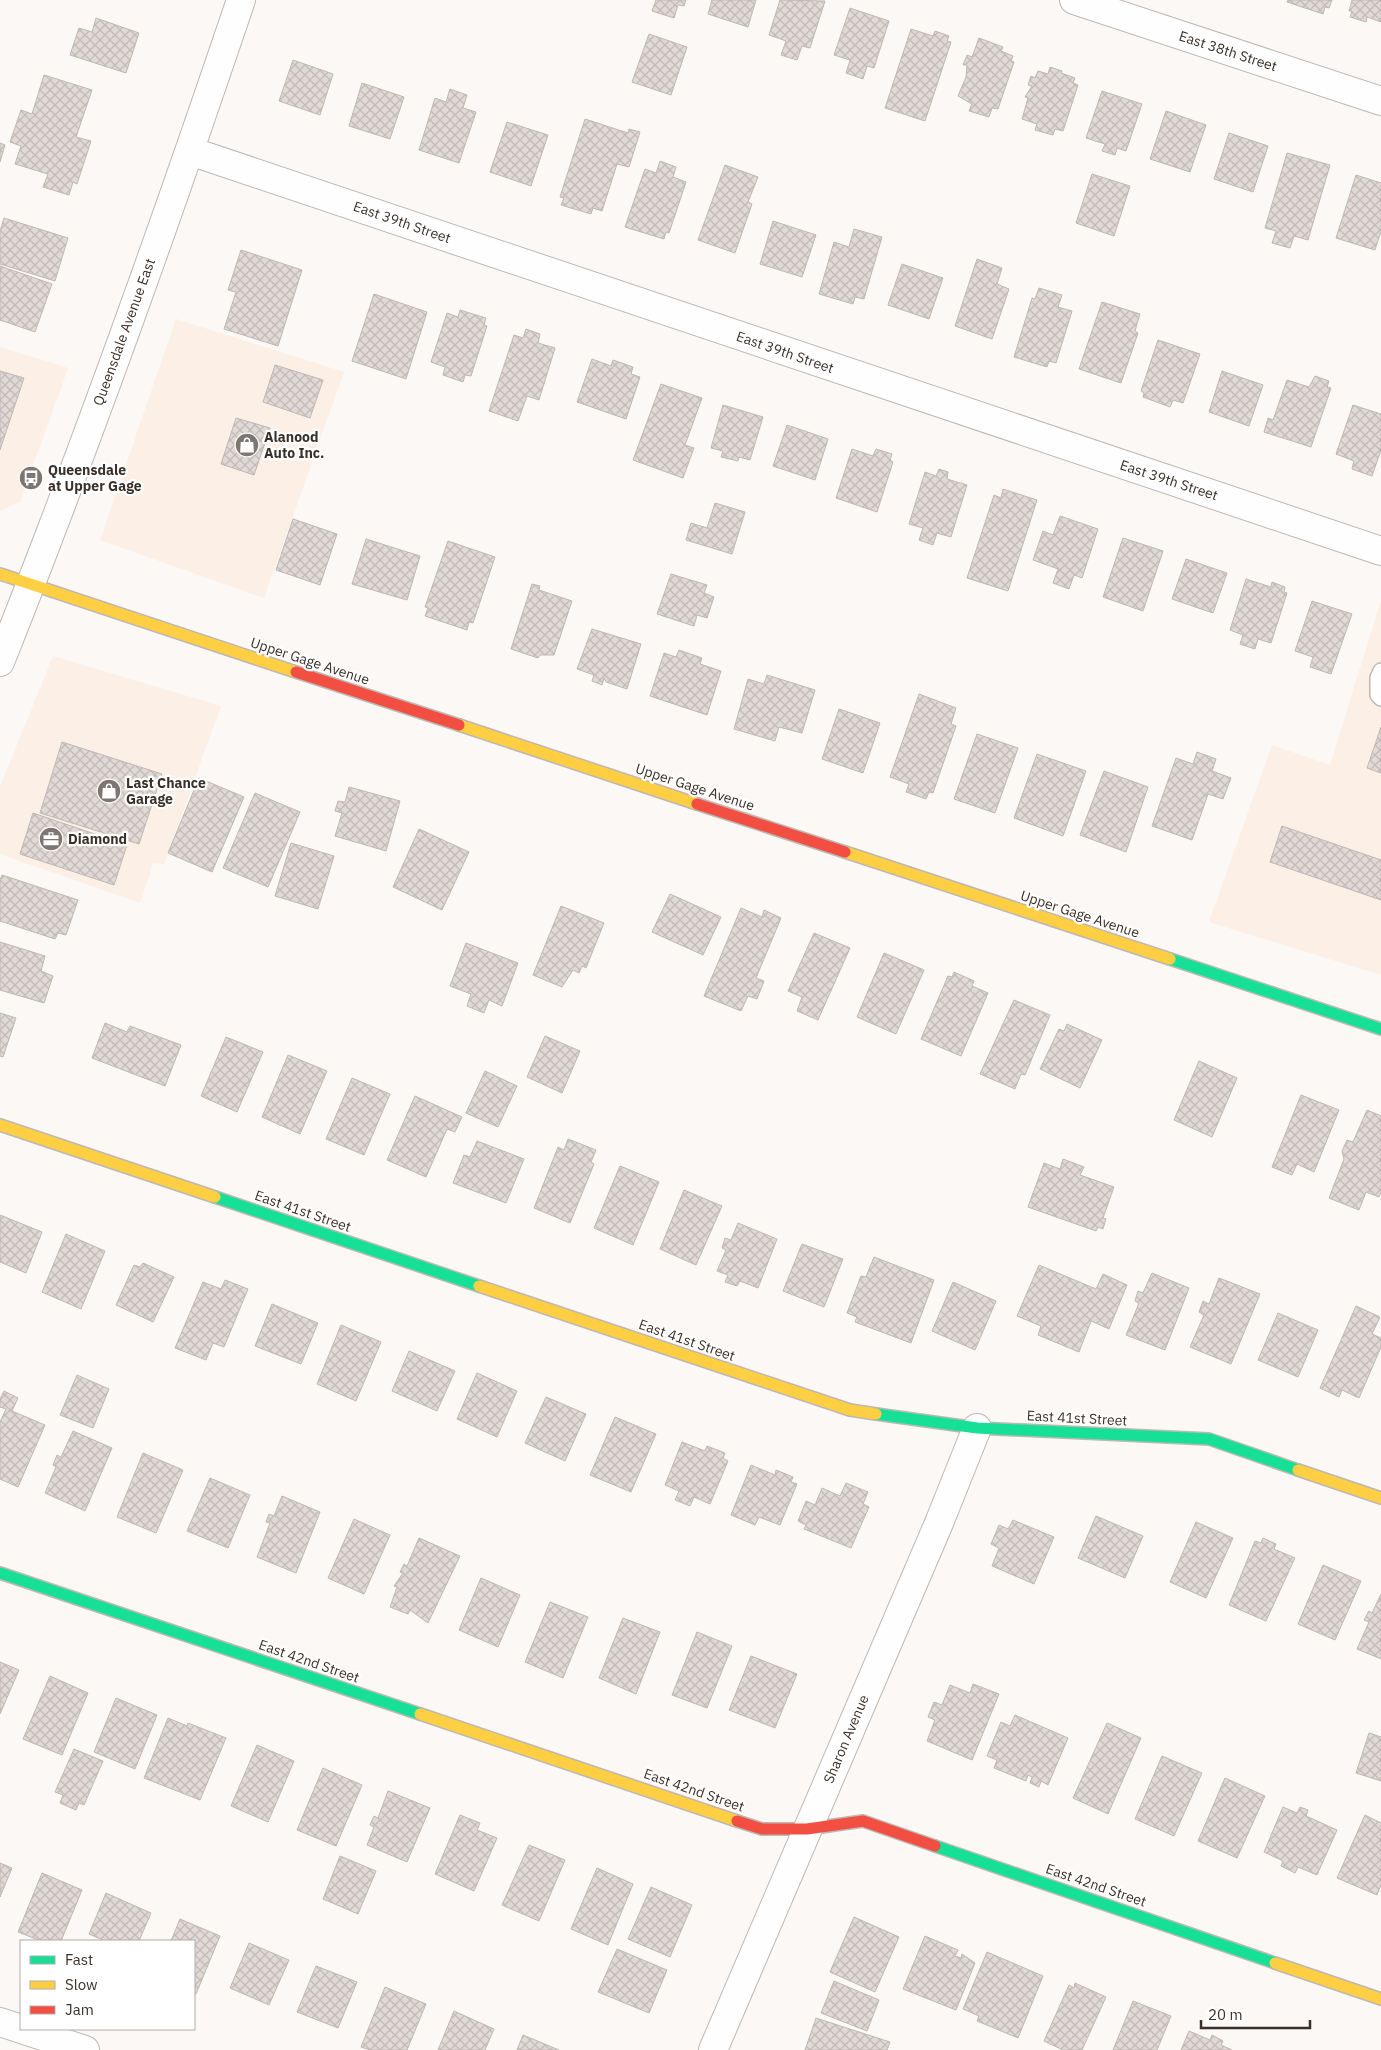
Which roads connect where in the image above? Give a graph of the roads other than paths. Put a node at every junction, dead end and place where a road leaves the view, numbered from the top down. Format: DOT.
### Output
graph roads {
  1 [pos="241,0"];
  2 [pos="1074,0"];
  3 [pos="1381,101"];
  4 [pos="190,151"];
  5 [pos="1381,551"];
  6 [pos="0,574"];
  7 [pos="32,585"];
  8 [pos="0,662"];
  9 [pos="1381,671"];
  10 [pos="1381,698"];
  11 [pos="1381,1029"];
  12 [pos="0,1125"];
  13 [pos="977,1428"];
  14 [pos="1381,1498"];
  15 [pos="0,1574"];
  16 [pos="807,1829"];
  17 [pos="1381,1999"];
  18 [pos="0,2022"];
  19 [pos="20,2029"];
  20 [pos="24,2030"];
  21 [pos="85,2050"];
  22 [pos="713,2050"];
  1 -- 4 [label="street, Queensdale Avenue East"];
  2 -- 3 [label="street, East 38th Street"];
  4 -- 5 [label="street, East 39th Street"];
  4 -- 7 [label="street, Queensdale Avenue East"];
  6 -- 7 [label="street, Upper Gage Avenue"];
  7 -- 8 [label="street, Queensdale Avenue East"];
  7 -- 11 [label="street, Upper Gage Avenue"];
  9 -- 10 [label="lane"];
  12 -- 13 [label="street, East 41st Street"];
  13 -- 14 [label="street, East 41st Street"];
  13 -- 16 [label="street, Sharon Avenue"];
  15 -- 16 [label="street, East 42nd Street"];
  16 -- 17 [label="street, East 42nd Street"];
  16 -- 22 [label="street, Sharon Avenue"];
  18 -- 19 [label="street"];
  20 -- 21 [label="street"];
}
